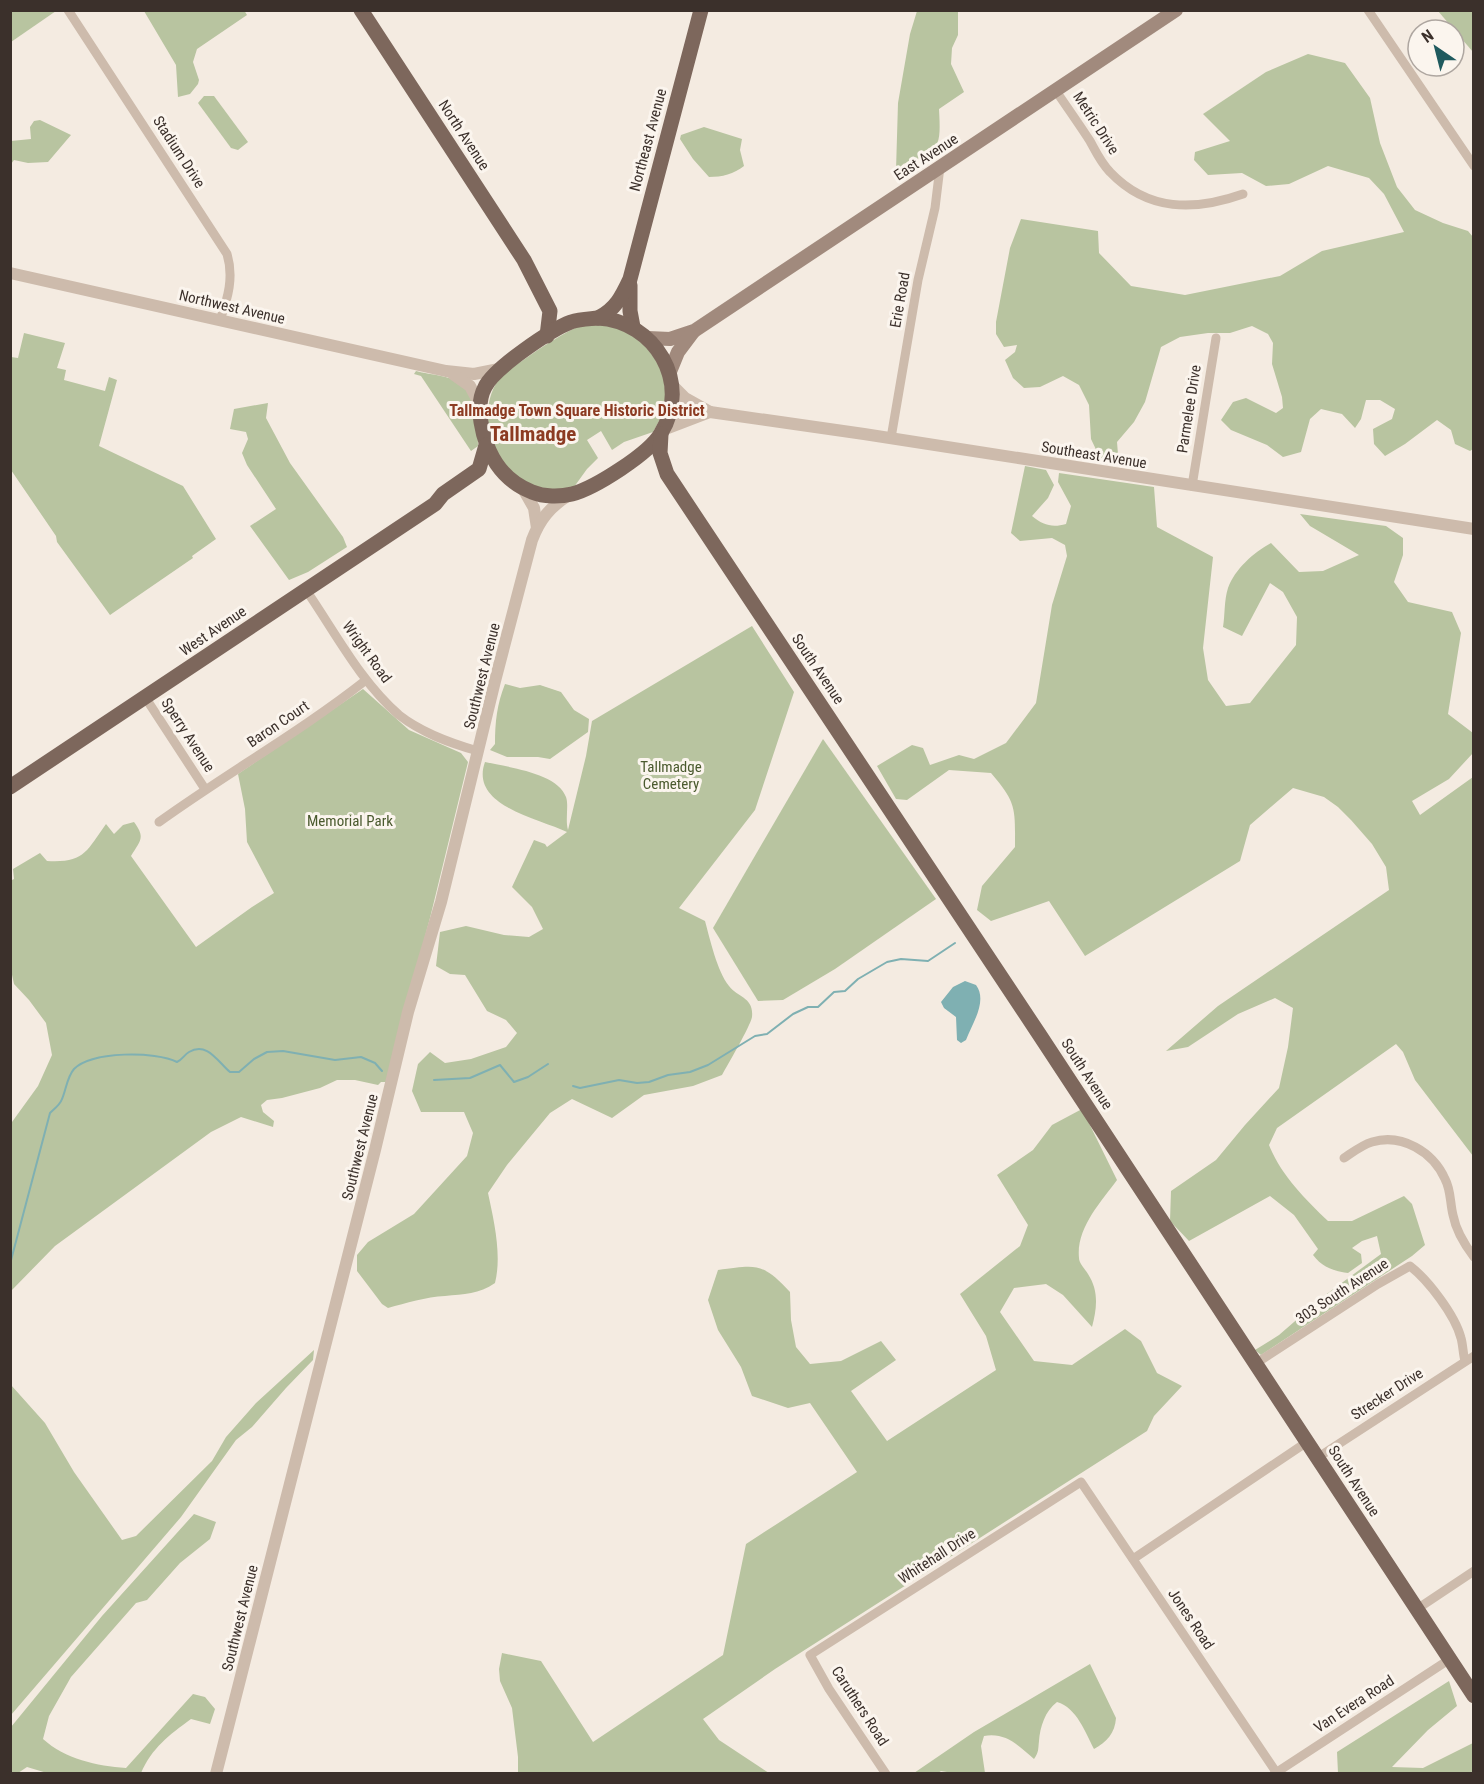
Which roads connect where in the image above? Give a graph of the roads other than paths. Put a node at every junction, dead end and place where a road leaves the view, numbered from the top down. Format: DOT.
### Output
graph roads {
  1 [pos="68,10"];
  2 [pos="361,10"];
  3 [pos="701,10"];
  4 [pos="1368,10"];
  5 [pos="1172,11"];
  6 [pos="1056,91"];
  7 [pos="1473,166"];
  8 [pos="940,167"];
  9 [pos="1243,194"];
  10 [pos="10,273"];
  11 [pos="630,279"];
  12 [pos="535,281"];
  13 [pos="590,319"];
  14 [pos="220,320"];
  15 [pos="633,327"];
  16 [pos="694,332"];
  17 [pos="547,336"];
  18 [pos="648,338"];
  19 [pos="1216,338"];
  20 [pos="499,369"];
  21 [pos="446,371"];
  22 [pos="670,379"];
  23 [pos="480,405"];
  24 [pos="710,412"];
  25 [pos="662,432"];
  26 [pos="891,438"];
  27 [pos="486,446"];
  28 [pos="625,465"];
  29 [pos="666,474"];
  30 [pos="509,478"];
  31 [pos="1192,486"];
  32 [pos="522,487"];
  33 [pos="570,494"];
  34 [pos="435,504"];
  35 [pos="537,528"];
  36 [pos="1473,529"];
  37 [pos="306,590"];
  38 [pos="366,680"];
  39 [pos="145,697"];
  40 [pos="478,751"];
  41 [pos="10,787"];
  42 [pos="205,789"];
  43 [pos="159,822"];
  44 [pos="1344,1158"];
  45 [pos="1473,1257"];
  46 [pos="1473,1356"];
  47 [pos="1465,1361"];
  48 [pos="1256,1364"];
  49 [pos="1307,1442"];
  50 [pos="1317,1458"];
  51 [pos="1081,1482"];
  52 [pos="1133,1559"];
  53 [pos="1473,1570"];
  54 [pos="1417,1609"];
  55 [pos="810,1655"];
  56 [pos="1449,1659"];
  57 [pos="1473,1696"];
  58 [pos="216,1773"];
  59 [pos="886,1773"];
  60 [pos="1275,1773"];
  1 -- 14 [label="street, Stadium Drive"];
  2 -- 12 [label="main road, North Avenue"];
  3 -- 11 [label="main road, Northeast Avenue"];
  4 -- 7 [label="street"];
  5 -- 6 [label="main road, East Avenue"];
  6 -- 8 [label="main road, East Avenue"];
  6 -- 9 [label="street, Metric Drive"];
  8 -- 16 [label="main road, East Avenue"];
  8 -- 26 [label="street, Erie Road"];
  10 -- 14 [label="street, Northwest Avenue"];
  11 -- 13 [label="main road, Northeast Avenue"];
  11 -- 15 [label="main road, Northeast Avenue"];
  12 -- 13 [label="main road, North Avenue"];
  12 -- 17 [label="main road, North Avenue"];
  13 -- 15 [label="main road"];
  13 -- 17 [label="main road"];
  14 -- 21 [label="street, Northwest Avenue"];
  15 -- 18 [label="main road"];
  16 -- 18 [label="main road, East Avenue"];
  16 -- 22 [label="main road, East Avenue"];
  17 -- 20 [label="main road"];
  18 -- 22 [label="main road"];
  19 -- 31 [label="street, Parmelee Drive"];
  20 -- 21 [label="street, Northwest Avenue"];
  20 -- 23 [label="main road"];
  21 -- 23 [label="street, Northwest Avenue"];
  22 -- 24 [label="street, Southeast Avenue"];
  22 -- 25 [label="main road"];
  23 -- 27 [label="main road"];
  24 -- 25 [label="street, Southeast Avenue"];
  24 -- 26 [label="street, Southeast Avenue"];
  25 -- 28 [label="main road"];
  25 -- 29 [label="main road, South Avenue"];
  26 -- 31 [label="street, Southeast Avenue"];
  27 -- 30 [label="main road"];
  27 -- 34 [label="main road, West Avenue"];
  28 -- 29 [label="main road"];
  28 -- 33 [label="main road"];
  29 -- 48 [label="main road, South Avenue"];
  30 -- 32 [label="main road"];
  30 -- 34 [label="main road, West Avenue"];
  31 -- 36 [label="street, Southeast Avenue"];
  32 -- 33 [label="main road"];
  32 -- 35 [label="street"];
  33 -- 35 [label="street, Southwest Avenue"];
  34 -- 37 [label="main road, West Avenue"];
  35 -- 40 [label="street, Southwest Avenue"];
  37 -- 38 [label="street, Wright Road"];
  37 -- 39 [label="main road, West Avenue"];
  38 -- 40 [label="street, Wright Road"];
  38 -- 42 [label="street, Baron Court"];
  39 -- 41 [label="main road, West Avenue"];
  39 -- 42 [label="street, Sperry Avenue"];
  40 -- 58 [label="street, Southwest Avenue"];
  42 -- 43 [label="street, Baron Court"];
  44 -- 45 [label="street"];
  46 -- 47 [label="street, Strecker Drive"];
  47 -- 48 [label="street, 303 South Avenue"];
  47 -- 50 [label="street, Strecker Drive"];
  48 -- 49 [label="main road, South Avenue"];
  49 -- 50 [label="main road, South Avenue"];
  49 -- 52 [label="street"];
  50 -- 54 [label="main road, South Avenue"];
  51 -- 52 [label="street, Jones Road"];
  51 -- 55 [label="street, Whitehall Drive"];
  52 -- 60 [label="street, Jones Road"];
  53 -- 54 [label="street"];
  54 -- 56 [label="main road, South Avenue"];
  55 -- 59 [label="street, Caruthers Road"];
  56 -- 57 [label="main road, South Avenue"];
  56 -- 60 [label="street, Van Evera Road"];
}
